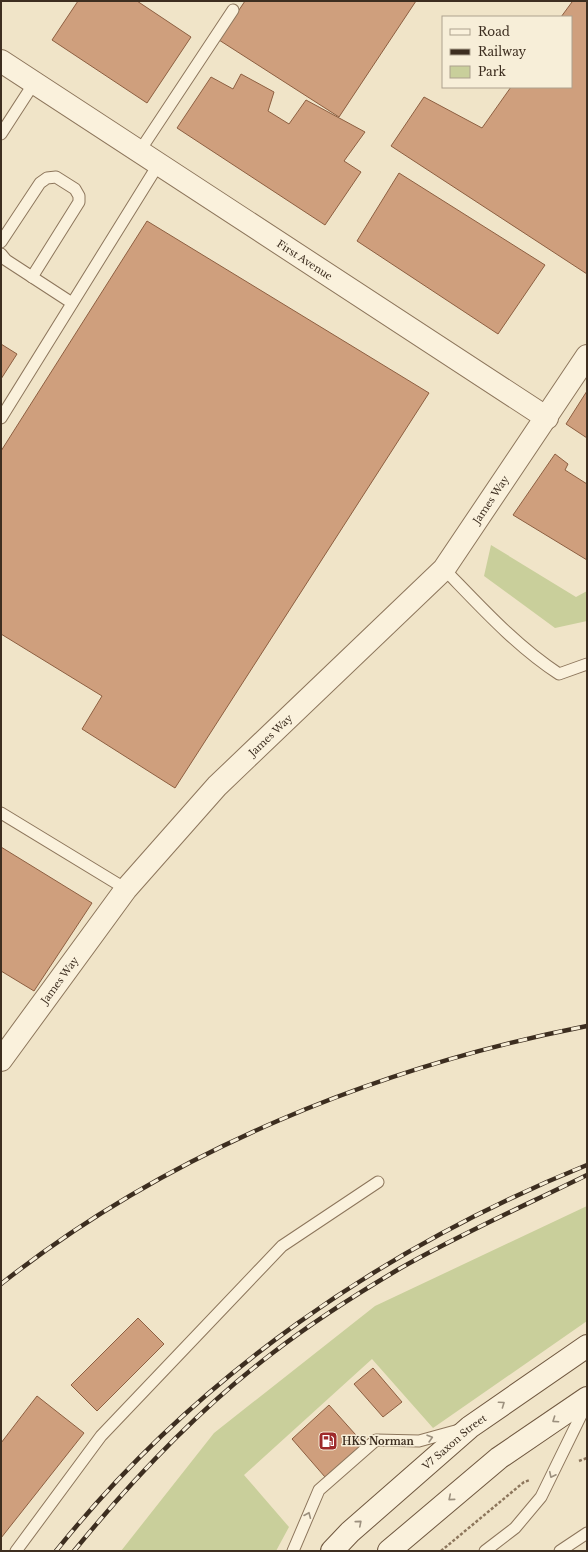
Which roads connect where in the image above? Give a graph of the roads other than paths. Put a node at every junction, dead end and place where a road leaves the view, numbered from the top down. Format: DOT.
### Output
graph roads {
  1 [pos="233,10"];
  2 [pos="1,61"];
  3 [pos="34,83"];
  4 [pos="1,134"];
  5 [pos="139,152"];
  6 [pos="158,165"];
  7 [pos="1,242"];
  8 [pos="1,254"];
  9 [pos="32,278"];
  10 [pos="72,303"];
  11 [pos="587,356"];
  12 [pos="1,418"];
  13 [pos="547,418"];
  14 [pos="444,569"];
  15 [pos="587,664"];
  16 [pos="1,813"];
  17 [pos="126,890"];
  18 [pos="2,1056"];
  19 [pos="378,1182"];
  20 [pos="587,1346"];
  21 [pos="587,1398"];
  22 [pos="587,1402"];
  23 [pos="470,1426"];
  24 [pos="587,1533"];
  25 [pos="16,1551"];
  26 [pos="292,1551"];
  27 [pos="332,1551"];
  28 [pos="389,1551"];
  29 [pos="485,1551"];
  30 [pos="560,1551"];
  1 -- 5 [label="lane"];
  2 -- 3 [label="street, First Avenue"];
  3 -- 4 [label="lane"];
  3 -- 5 [label="street, First Avenue"];
  5 -- 6 [label="street, First Avenue"];
  6 -- 10 [label="lane"];
  6 -- 13 [label="street, First Avenue"];
  7 -- 9 [label="lane"];
  8 -- 9 [label="lane"];
  9 -- 10 [label="lane"];
  10 -- 12 [label="lane"];
  11 -- 13 [label="street"];
  13 -- 14 [label="street, James Way"];
  14 -- 15 [label="lane"];
  14 -- 17 [label="street, James Way"];
  16 -- 17 [label="lane"];
  17 -- 18 [label="street, James Way"];
  19 -- 25 [label="lane"];
  23 -- 20 [label="street, V7 Saxon Street, one-way"];
  21 -- 28 [label="street, one-way"];
  22 -- 29 [label="lane, one-way"];
  26 -- 23 [label="lane, one-way"];
  27 -- 23 [label="street, V7 Saxon Street, one-way"];
  24 -- 30 [label="lane"];
}
